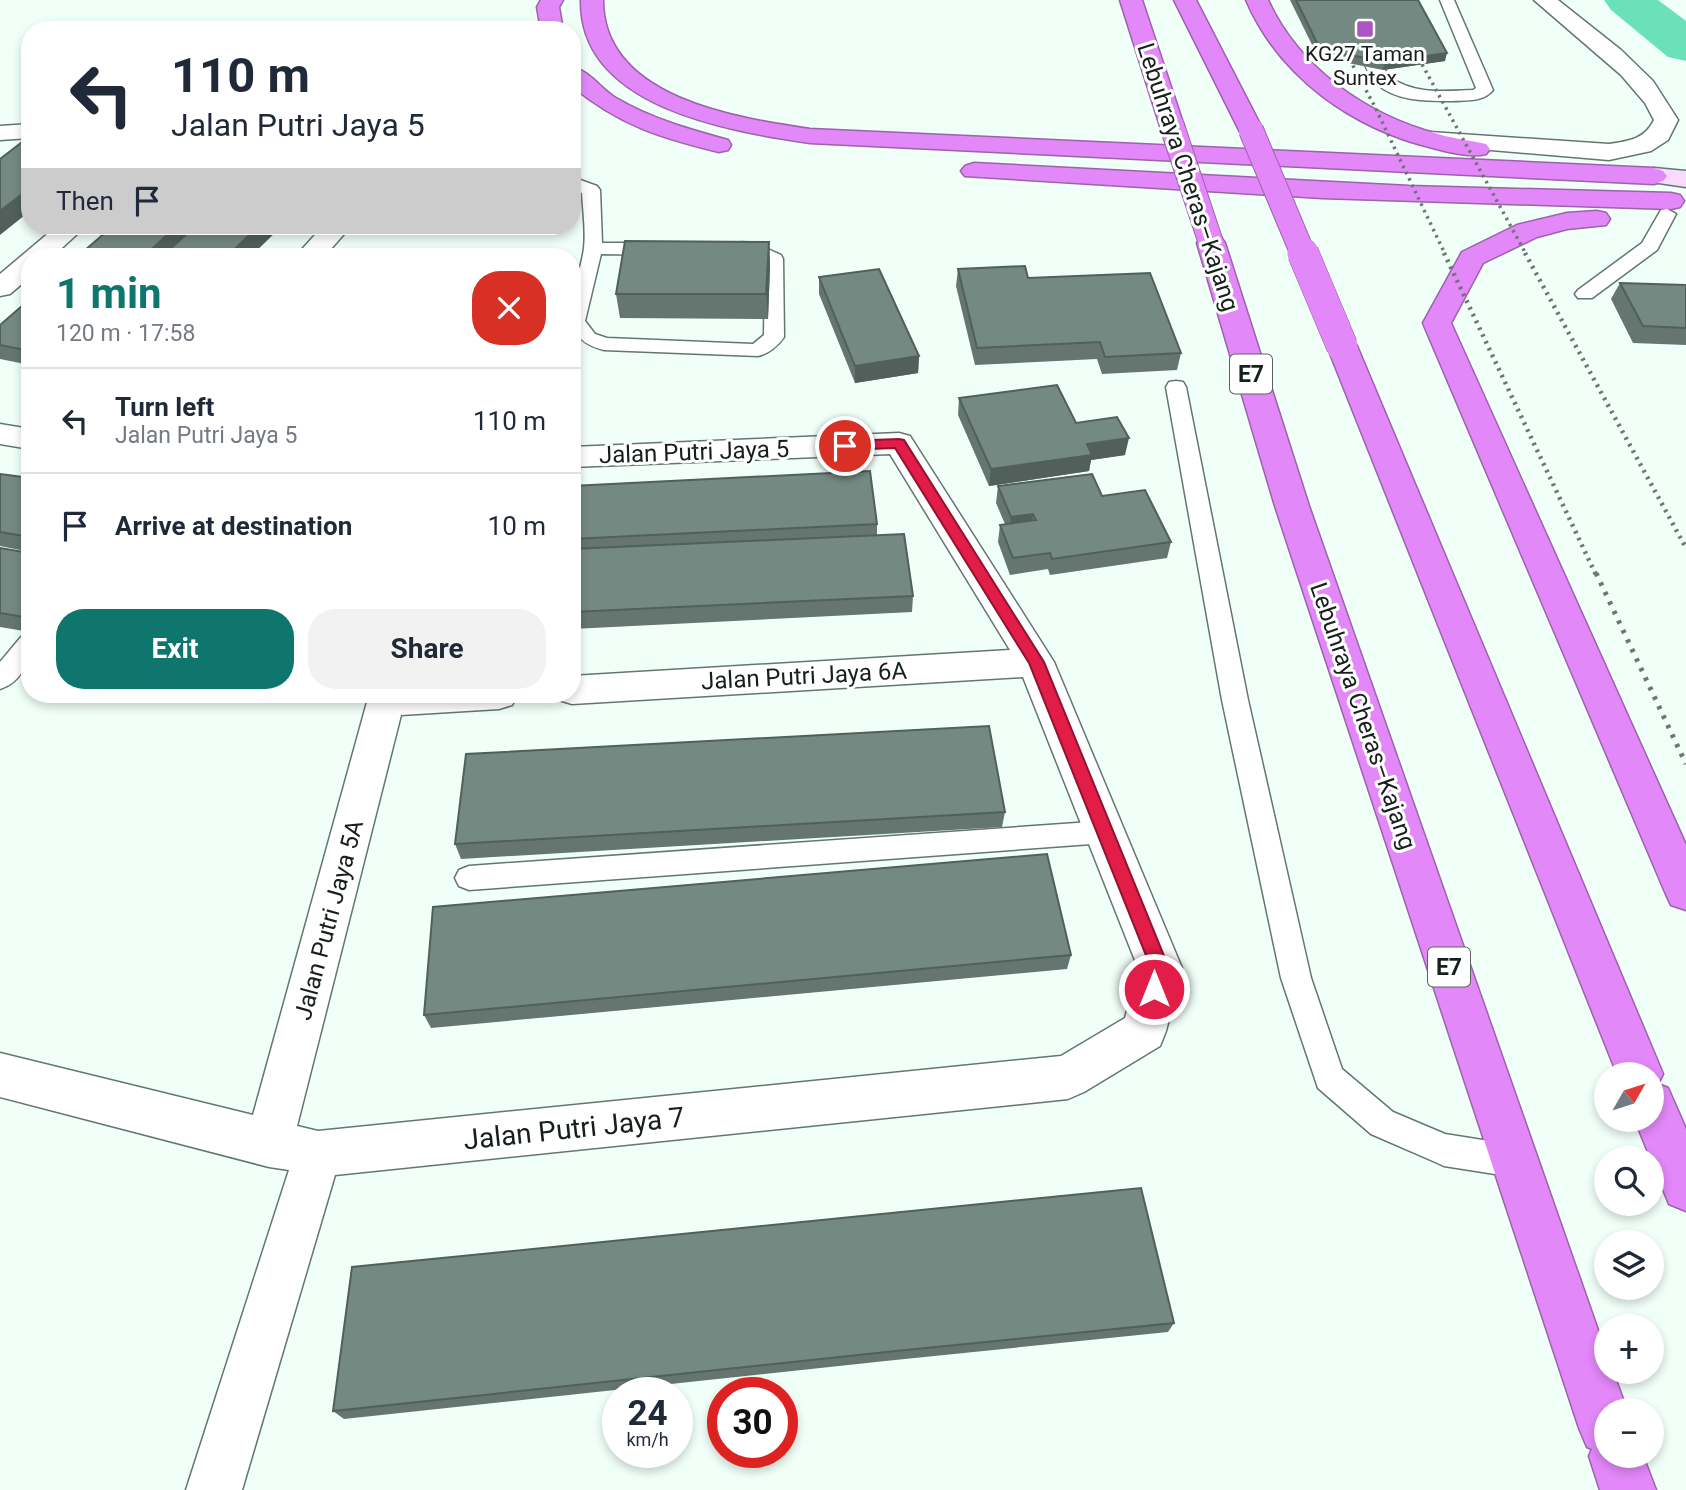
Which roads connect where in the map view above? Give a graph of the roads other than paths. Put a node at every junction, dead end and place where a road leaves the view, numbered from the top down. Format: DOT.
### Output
graph roads {
  1 [pos="552,0"];
  2 [pos="592,0"];
  3 [pos="1185,0"];
  4 [pos="1257,0"];
  5 [pos="1343,0"];
  6 [pos="1447,0"];
  7 [pos="1545,0"];
  8 [pos="1578,0"];
  9 [pos="1122,6"];
  10 [pos="550,21"];
  11 [pos="1666,79"];
  12 [pos="581,82"];
  13 [pos="21,131"];
  14 [pos="0,132"];
  15 [pos="1424,139"];
  16 [pos="834,162"];
  17 [pos="945,169"];
  18 [pos="1654,176"];
  19 [pos="1686,178"];
  20 [pos="581,186"];
  21 [pos="1677,208"];
  22 [pos="62,235"];
  23 [pos="330,235"];
  24 [pos="47,248"];
  25 [pos="317,248"];
  26 [pos="593,248"];
  27 [pos="673,249"];
  28 [pos="713,249"];
  29 [pos="21,270"];
  30 [pos="0,288"];
  31 [pos="1585,294"];
  32 [pos="581,297"];
  33 [pos="581,328"];
  34 [pos="1176,387"];
  35 [pos="0,434"];
  36 [pos="21,438"];
  37 [pos="581,457"];
  38 [pos="21,654"];
  39 [pos="1036,662"];
  40 [pos="0,679"];
  41 [pos="581,689"];
  42 [pos="386,703"];
  43 [pos="1105,832"];
  44 [pos="468,878"];
  45 [pos="1686,892"];
  46 [pos="1635,1062"];
  47 [pos="0,1075"];
  48 [pos="1663,1132"];
  49 [pos="270,1144"];
  50 [pos="318,1154"];
  51 [pos="1514,1161"];
  52 [pos="1686,1187"];
  53 [pos="1596,1398"];
  54 [pos="1620,1468"];
  55 [pos="214,1490"];
  56 [pos="1628,1490"];
  1 -- 10 [label="highway"];
  2 -- 18 [label="highway"];
  3 -- 46 [label="highway, bridge"];
  4 -- 15 [label="highway"];
  5 -- 6 [label="lane"];
  7 -- 15 [label="street"];
  8 -- 11 [label="street"];
  9 -- 51 [label="highway, Lebuhraya Cheras–Kajang / E7, bridge"];
  12 -- 16 [label="highway"];
  13 -- 14 [label="street"];
  15 -- 18 [label="highway"];
  17 -- 21 [label="highway"];
  18 -- 19 [label="main road"];
  20 -- 26 [label="lane"];
  21 -- 31 [label="lane"];
  21 -- 45 [label="highway"];
  22 -- 24 [label="street"];
  23 -- 25 [label="street"];
  26 -- 27 [label="lane"];
  26 -- 32 [label="lane"];
  28 -- 33 [label="lane"];
  29 -- 30 [label="street"];
  34 -- 51 [label="lane"];
  35 -- 36 [label="street"];
  37 -- 39 [label="street, Jalan Putri Jaya 5"];
  38 -- 40 [label="lane"];
  39 -- 41 [label="street, Jalan Putri Jaya 6A"];
  39 -- 43 [label="street"];
  42 -- 49 [label="street, Jalan Putri Jaya 5A"];
  43 -- 44 [label="lane"];
  43 -- 50 [label="street, Jalan Putri Jaya 7"];
  47 -- 49 [label="street, Jalan Putri Jaya 7"];
  48 -- 52 [label="highway"];
  49 -- 50 [label="street, Jalan Putri Jaya 7"];
  50 -- 55 [label="street"];
  51 -- 53 [label="highway, Lebuhraya Cheras–Kajang / E7"];
  54 -- 56 [label="highway"];
}
